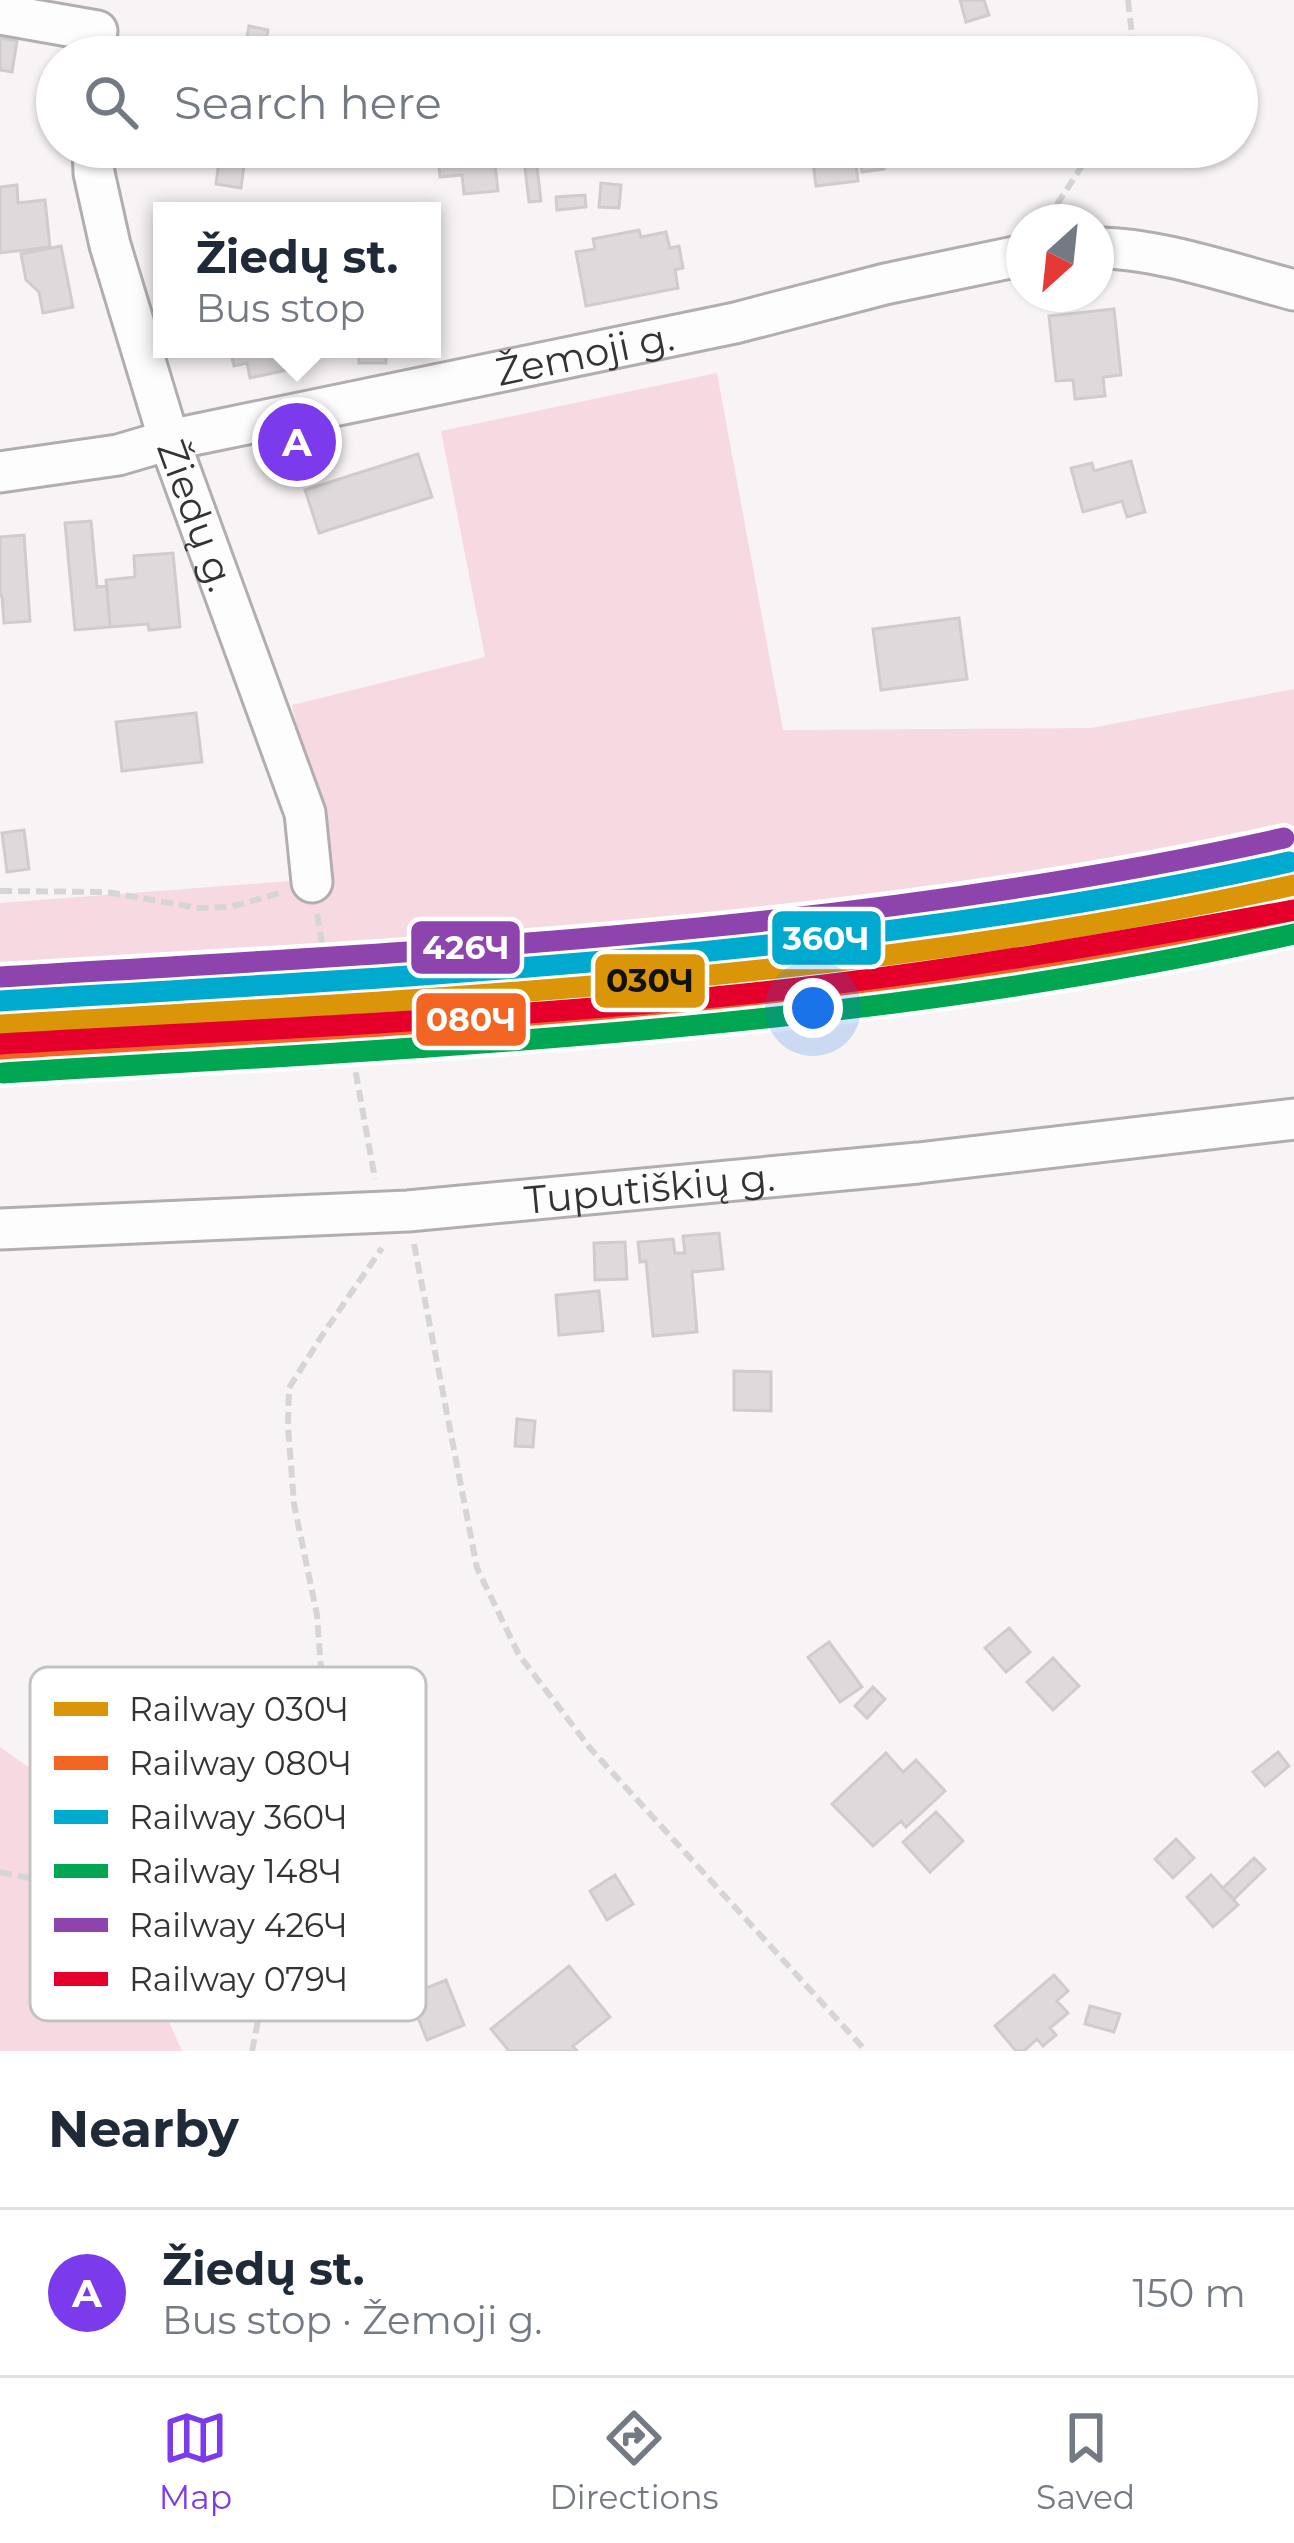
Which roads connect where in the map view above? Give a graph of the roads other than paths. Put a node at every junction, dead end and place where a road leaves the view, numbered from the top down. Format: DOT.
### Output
graph roads {
  1 [pos="0,14"];
  2 [pos="99,30"];
  3 [pos="94,168"];
  4 [pos="1114,248"];
  5 [pos="1006,258"];
  6 [pos="1294,290"];
  7 [pos="169,440"];
  8 [pos="0,472"];
  9 [pos="312,882"];
  10 [pos="1294,1119"];
  11 [pos="0,1229"];
  1 -- 2 [label="street"];
  3 -- 7 [label="street, Žiedų g."];
  4 -- 6 [label="street"];
  5 -- 7 [label="street, Žemoji g."];
  7 -- 8 [label="street, Žemoji g."];
  7 -- 9 [label="street, Žiedų g."];
  10 -- 11 [label="street, Tuputiškių g."];
}
